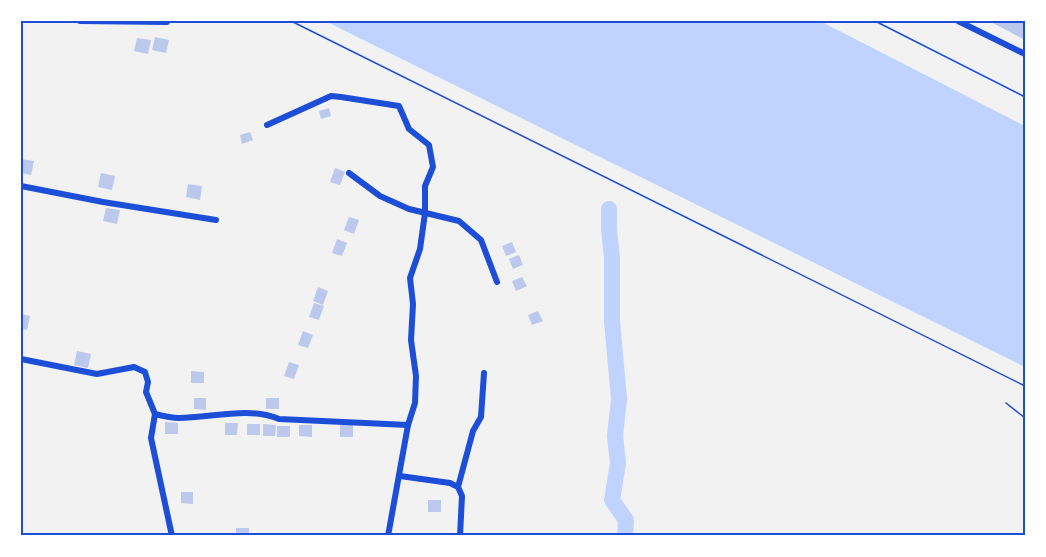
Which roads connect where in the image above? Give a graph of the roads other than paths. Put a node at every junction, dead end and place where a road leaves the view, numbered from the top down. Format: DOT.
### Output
graph roads {
  1 [pos="80,21"];
  2 [pos="958,21"];
  3 [pos="167,22"];
  4 [pos="1025,54"];
  5 [pos="267,126"];
  6 [pos="349,173"];
  7 [pos="21,186"];
  8 [pos="425,213"];
  9 [pos="216,220"];
  10 [pos="497,282"];
  11 [pos="21,359"];
  12 [pos="484,373"];
  13 [pos="155,414"];
  14 [pos="408,425"];
  15 [pos="400,476"];
  16 [pos="458,487"];
  17 [pos="172,536"];
  18 [pos="388,536"];
  19 [pos="460,536"];
  1 -- 3 [label="street"];
  2 -- 4 [label="street"];
  5 -- 8 [label="street"];
  6 -- 8 [label="street"];
  7 -- 9 [label="street"];
  8 -- 10 [label="street"];
  8 -- 14 [label="street"];
  11 -- 13 [label="street"];
  12 -- 16 [label="street"];
  13 -- 14 [label="street"];
  13 -- 17 [label="street"];
  14 -- 15 [label="street"];
  15 -- 16 [label="street"];
  15 -- 18 [label="street"];
  16 -- 19 [label="street"];
}
